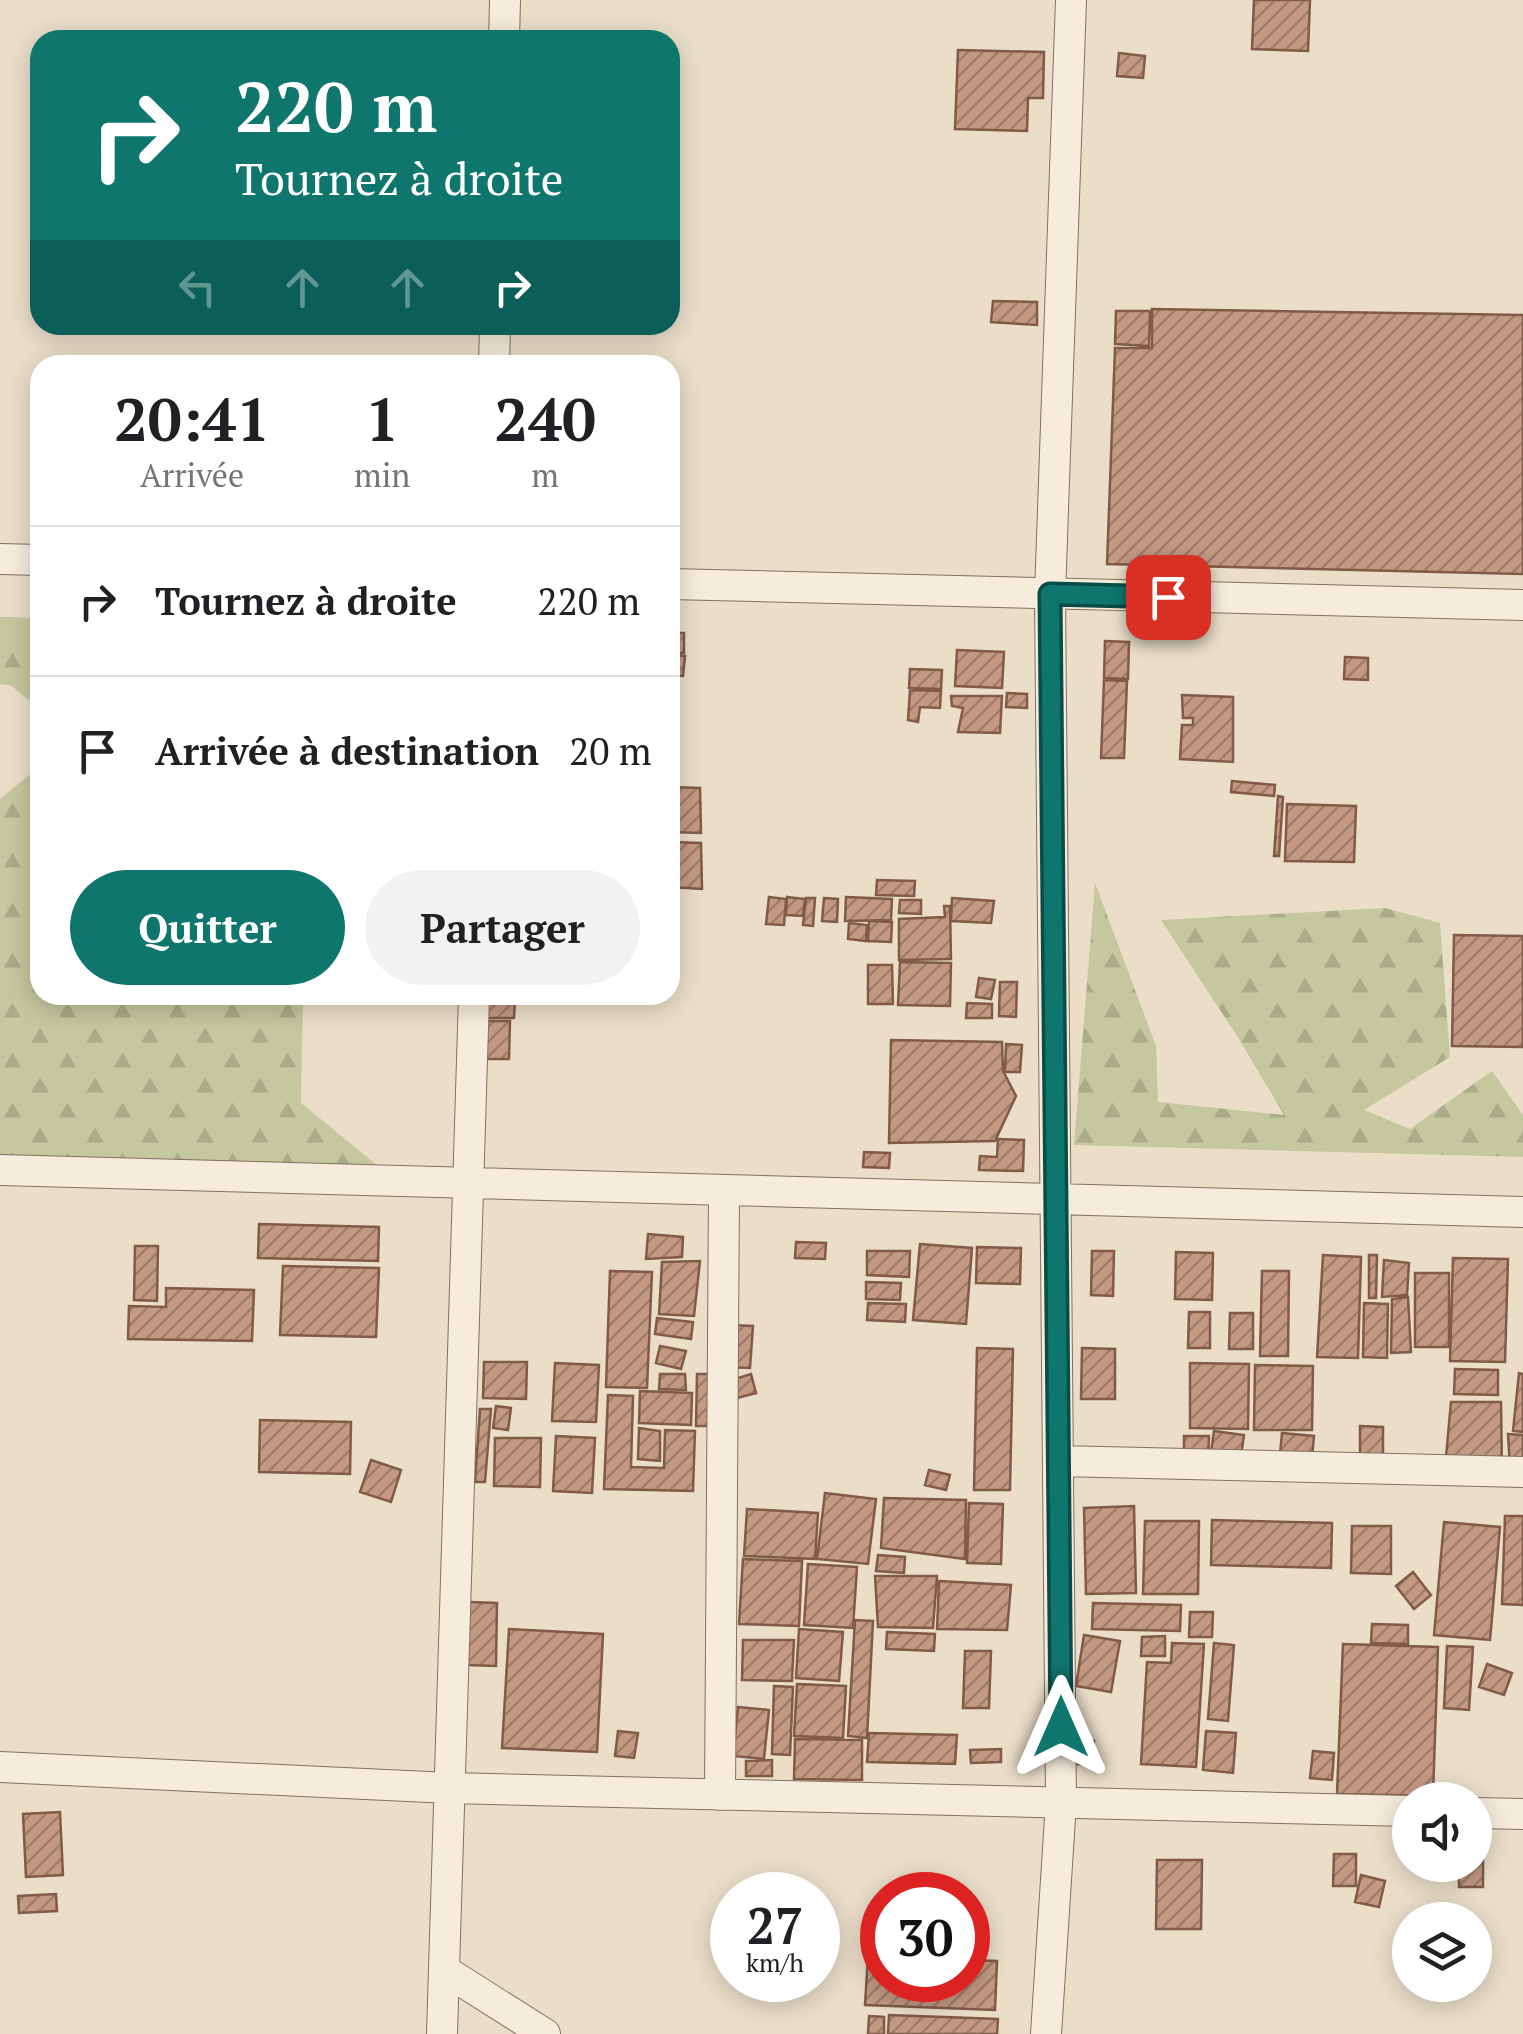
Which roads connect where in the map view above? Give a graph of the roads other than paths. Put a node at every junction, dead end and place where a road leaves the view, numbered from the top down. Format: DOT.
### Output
graph roads {
  1 [pos="505,0"];
  2 [pos="1071,0"];
  3 [pos="504,30"];
  4 [pos="0,559"];
  5 [pos="30,560"];
  6 [pos="680,584"];
  7 [pos="1050,594"];
  8 [pos="1523,605"];
  9 [pos="474,1005"];
  10 [pos="0,1170"];
  11 [pos="469,1183"];
  12 [pos="724,1190"];
  13 [pos="1058,1199"];
  14 [pos="1523,1212"];
  15 [pos="1060,1461"];
  16 [pos="1523,1472"];
  17 [pos="0,1767"];
  18 [pos="450,1788"];
  19 [pos="720,1795"];
  20 [pos="1061,1803"];
  21 [pos="1392,1811"];
  22 [pos="1492,1813"];
  23 [pos="1523,1814"];
  24 [pos="444,1970"];
  25 [pos="442,2034"];
  26 [pos="545,2034"];
  27 [pos="1046,2034"];
  1 -- 3 [label="street"];
  2 -- 7 [label="street"];
  4 -- 5 [label="street"];
  6 -- 7 [label="street"];
  7 -- 8 [label="street"];
  7 -- 13 [label="street"];
  9 -- 11 [label="street"];
  10 -- 11 [label="street"];
  11 -- 12 [label="street"];
  11 -- 18 [label="street"];
  12 -- 13 [label="street"];
  12 -- 19 [label="street"];
  13 -- 14 [label="street"];
  13 -- 15 [label="street"];
  15 -- 16 [label="street"];
  15 -- 20 [label="street"];
  17 -- 18 [label="street"];
  18 -- 19 [label="street"];
  18 -- 24 [label="street"];
  19 -- 20 [label="street"];
  20 -- 21 [label="street"];
  20 -- 27 [label="street"];
  22 -- 23 [label="street"];
  24 -- 25 [label="street"];
  24 -- 26 [label="street"];
}
